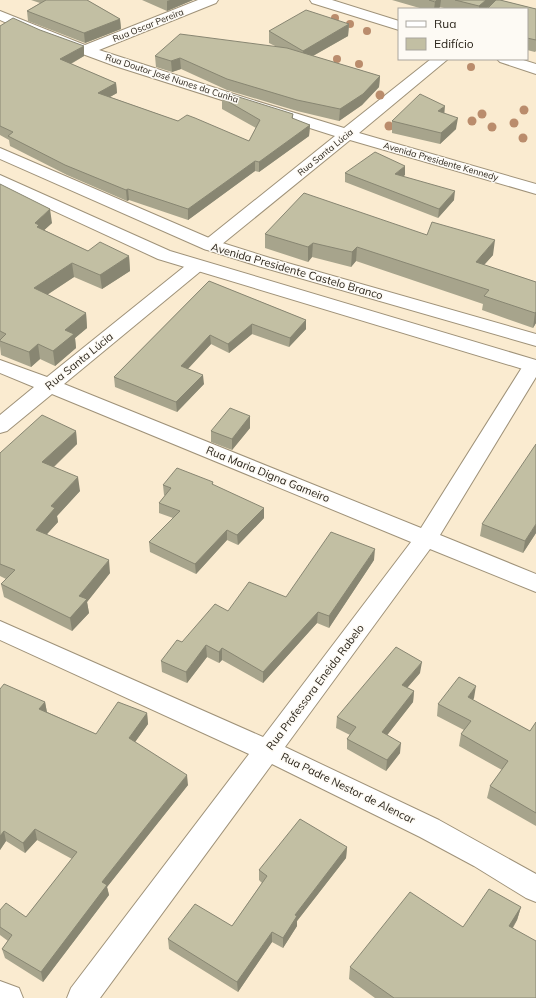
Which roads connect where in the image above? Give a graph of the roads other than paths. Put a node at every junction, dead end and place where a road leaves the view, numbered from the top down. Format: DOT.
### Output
graph roads {
  1 [pos="211,0"];
  2 [pos="317,0"];
  3 [pos="4,21"];
  4 [pos="398,26"];
  5 [pos="86,50"];
  6 [pos="439,60"];
  7 [pos="508,60"];
  8 [pos="536,69"];
  9 [pos="346,134"];
  10 [pos="0,153"];
  11 [pos="0,180"];
  12 [pos="536,189"];
  13 [pos="210,245"];
  14 [pos="196,266"];
  15 [pos="394,299"];
  16 [pos="380,321"];
  17 [pos="536,340"];
  18 [pos="0,366"];
  19 [pos="535,366"];
  20 [pos="48,386"];
  21 [pos="0,426"];
  22 [pos="427,537"];
  23 [pos="536,583"];
  24 [pos="0,630"];
  25 [pos="268,750"];
  26 [pos="536,889"];
  27 [pos="0,995"];
  28 [pos="8,998"];
  29 [pos="82,998"];
  1 -- 5 [label="street, Rua Oscar Pereira"];
  2 -- 4 [label="street"];
  3 -- 5 [label="street, Rua Doutor José Nunes da Cunha"];
  5 -- 9 [label="street, Rua Doutor José Nunes da Cunha"];
  6 -- 9 [label="street, Rua Santa Lúcia"];
  7 -- 8 [label="street"];
  9 -- 12 [label="street, Avenida Presidente Kennedy"];
  9 -- 13 [label="street, Rua Santa Lúcia"];
  10 -- 13 [label="street, Avenida Presidente Castelo Branco"];
  11 -- 14 [label="street, Avenida Presidente Castelo Branco"];
  13 -- 15 [label="street, Avenida Presidente Castelo Branco"];
  14 -- 16 [label="street, Avenida Presidente Castelo Branco"];
  14 -- 20 [label="street, Rua Santa Lúcia"];
  15 -- 16 [label="street"];
  15 -- 17 [label="street, Avenida Presidente Castelo Branco"];
  16 -- 19 [label="street, Avenida Presidente Castelo Branco"];
  18 -- 20 [label="street, Rua Maria Digna Gameiro"];
  19 -- 22 [label="street, Rua Professora Eneida Rabelo"];
  20 -- 21 [label="street, Rua Santa Lúcia"];
  20 -- 22 [label="street, Rua Maria Digna Gameiro"];
  22 -- 23 [label="street, Rua Maria Digna Gameiro"];
  22 -- 25 [label="street, Rua Professora Eneida Rabelo"];
  24 -- 25 [label="street, Rua Padre Nestor de Alencar"];
  25 -- 26 [label="street, Rua Padre Nestor de Alencar"];
  25 -- 29 [label="street, Rua Professora Eneida Rabelo"];
  27 -- 28 [label="street"];
}
